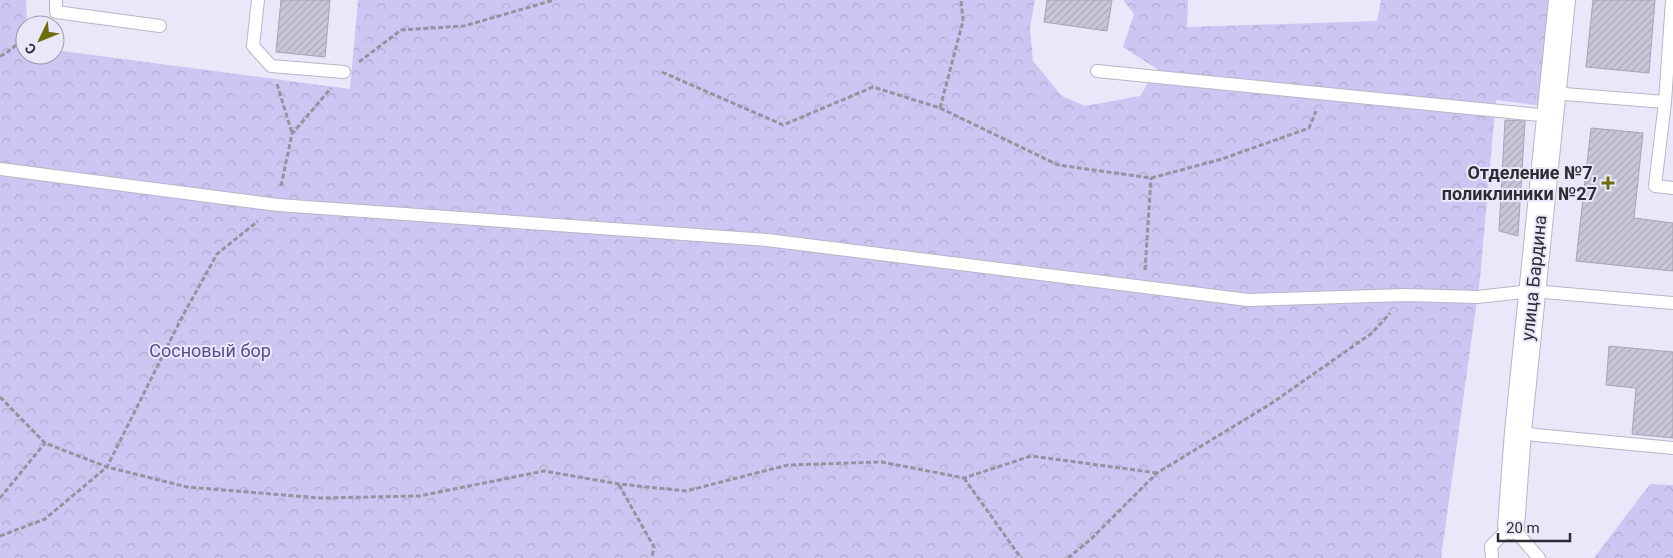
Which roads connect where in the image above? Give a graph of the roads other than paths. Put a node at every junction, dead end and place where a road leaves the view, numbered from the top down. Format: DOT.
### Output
graph roads {
  1 [pos="56,0"];
  2 [pos="258,0"];
  3 [pos="1562,0"];
  4 [pos="1672,0"];
  5 [pos="160,26"];
  6 [pos="1097,71"];
  7 [pos="344,72"];
  8 [pos="1665,102"];
  9 [pos="1551,104"];
  10 [pos="0,169"];
  11 [pos="1673,188"];
  12 [pos="1532,291"];
  13 [pos="1673,303"];
  14 [pos="1518,432"];
  15 [pos="1673,448"];
  16 [pos="1511,526"];
  17 [pos="1492,558"];
  18 [pos="1540,558"];
  1 -- 5 [label="lane"];
  2 -- 7 [label="lane"];
  3 -- 9 [label="street, улица Бардина"];
  4 -- 8 [label="lane"];
  6 -- 9 [label="lane"];
  8 -- 9 [label="lane"];
  8 -- 11 [label="lane"];
  9 -- 12 [label="street, улица Бардина"];
  10 -- 12 [label="lane"];
  12 -- 13 [label="lane"];
  12 -- 14 [label="street, улица Бардина"];
  14 -- 15 [label="lane"];
  14 -- 16 [label="street, улица Бардина"];
  16 -- 17 [label="lane"];
  16 -- 18 [label="lane"];
}
